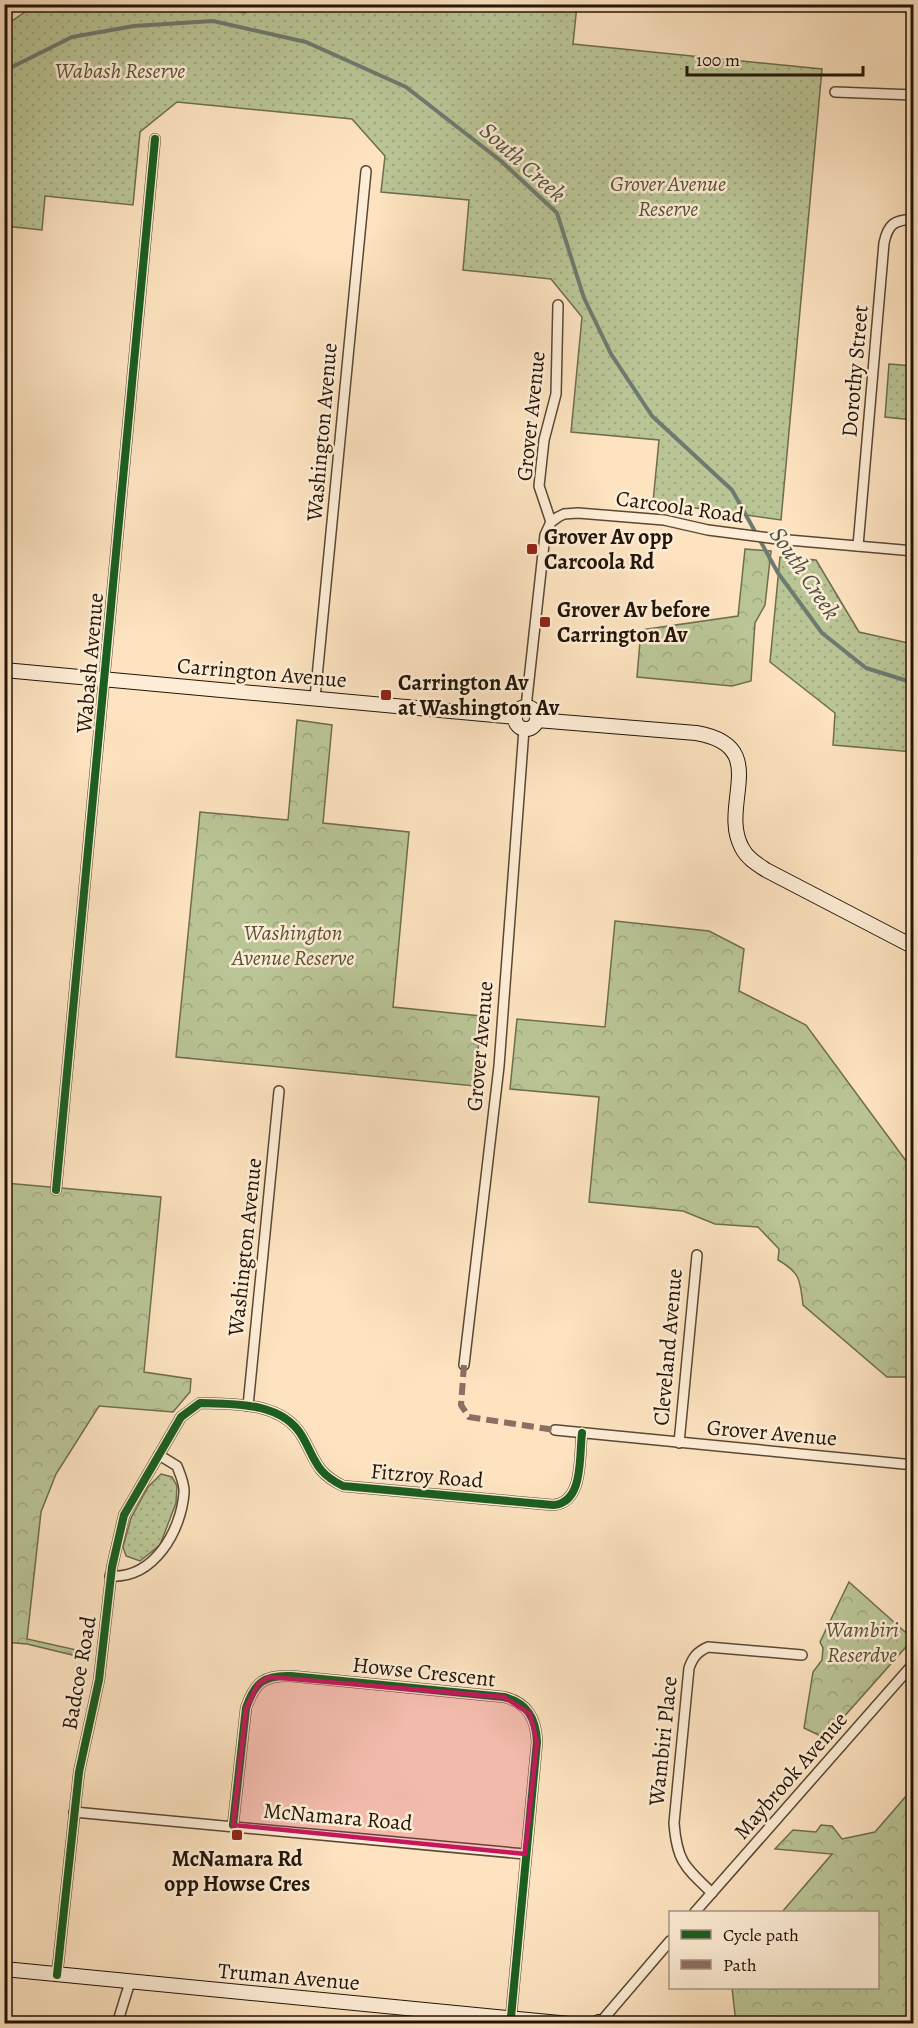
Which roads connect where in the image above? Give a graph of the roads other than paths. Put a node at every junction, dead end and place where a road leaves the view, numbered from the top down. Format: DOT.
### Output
graph roads {
  1 [pos="835,92"];
  2 [pos="914,94"];
  3 [pos="155,139"];
  4 [pos="366,171"];
  5 [pos="914,219"];
  6 [pos="558,305"];
  7 [pos="551,522"];
  8 [pos="858,546"];
  9 [pos="914,552"];
  10 [pos="4,670"];
  11 [pos="105,679"];
  12 [pos="315,698"];
  13 [pos="526,707"];
  14 [pos="515,717"];
  15 [pos="537,720"];
  16 [pos="524,729"];
  17 [pos="914,947"];
  18 [pos="279,1091"];
  19 [pos="56,1190"];
  20 [pos="697,1255"];
  21 [pos="464,1365"];
  22 [pos="248,1406"];
  23 [pos="555,1430"];
  24 [pos="582,1433"];
  25 [pos="679,1443"];
  26 [pos="159,1455"];
  27 [pos="914,1465"];
  28 [pos="110,1576"];
  29 [pos="802,1655"];
  30 [pos="914,1663"];
  31 [pos="75,1812"];
  32 [pos="233,1825"];
  33 [pos="525,1854"];
  34 [pos="712,1893"];
  35 [pos="696,1911"];
  36 [pos="669,1942"];
  37 [pos="4,1969"];
  38 [pos="57,1975"];
  39 [pos="130,1982"];
  40 [pos="434,2017"];
  41 [pos="511,2017"];
  42 [pos="598,2023"];
  43 [pos="117,2024"];
  44 [pos="570,2024"];
  1 -- 2 [label="street"];
  3 -- 11 [label="street, Wabash Avenue"];
  4 -- 12 [label="street, Washington Avenue"];
  5 -- 8 [label="street, Dorothy Street"];
  6 -- 7 [label="street, Grover Avenue"];
  7 -- 8 [label="street, Carcoola Road"];
  7 -- 13 [label="street"];
  8 -- 9 [label="street, Carcoola Road"];
  10 -- 11 [label="street, Carrington Avenue"];
  11 -- 12 [label="street, Carrington Avenue"];
  11 -- 19 [label="street, Wabash Avenue"];
  12 -- 14 [label="street, Carrington Avenue"];
  13 -- 14 [label="street"];
  13 -- 15 [label="street"];
  14 -- 16 [label="street"];
  15 -- 16 [label="street"];
  15 -- 17 [label="street"];
  16 -- 21 [label="street, Grover Avenue"];
  18 -- 22 [label="street, Washington Avenue"];
  20 -- 25 [label="street, Cleveland Avenue"];
  22 -- 24 [label="street, Fitzroy Road"];
  22 -- 26 [label="street, Badcoe Road"];
  23 -- 24 [label="street, Grover Avenue"];
  24 -- 25 [label="street, Grover Avenue"];
  25 -- 27 [label="street, Grover Avenue"];
  26 -- 28 [label="street, Badcoe Road"];
  26 -- 28 [label="street"];
  28 -- 31 [label="street, Badcoe Road"];
  29 -- 34 [label="street, Wambiri Place"];
  30 -- 34 [label="street, Maybrook Avenue"];
  31 -- 32 [label="street, McNamara Road"];
  31 -- 38 [label="street, Badcoe Road"];
  32 -- 33 [label="street, McNamara Road"];
  32 -- 33 [label="street, Howse Crescent"];
  33 -- 41 [label="street, Howse Crescent"];
  34 -- 35 [label="street, Maybrook Avenue"];
  36 -- 42 [label="street"];
  37 -- 38 [label="street, Truman Avenue"];
  38 -- 39 [label="street, Truman Avenue"];
  39 -- 40 [label="street, Truman Avenue"];
  39 -- 43 [label="street"];
  40 -- 41 [label="street, Truman Avenue"];
  41 -- 44 [label="street, Truman Avenue"];
}
